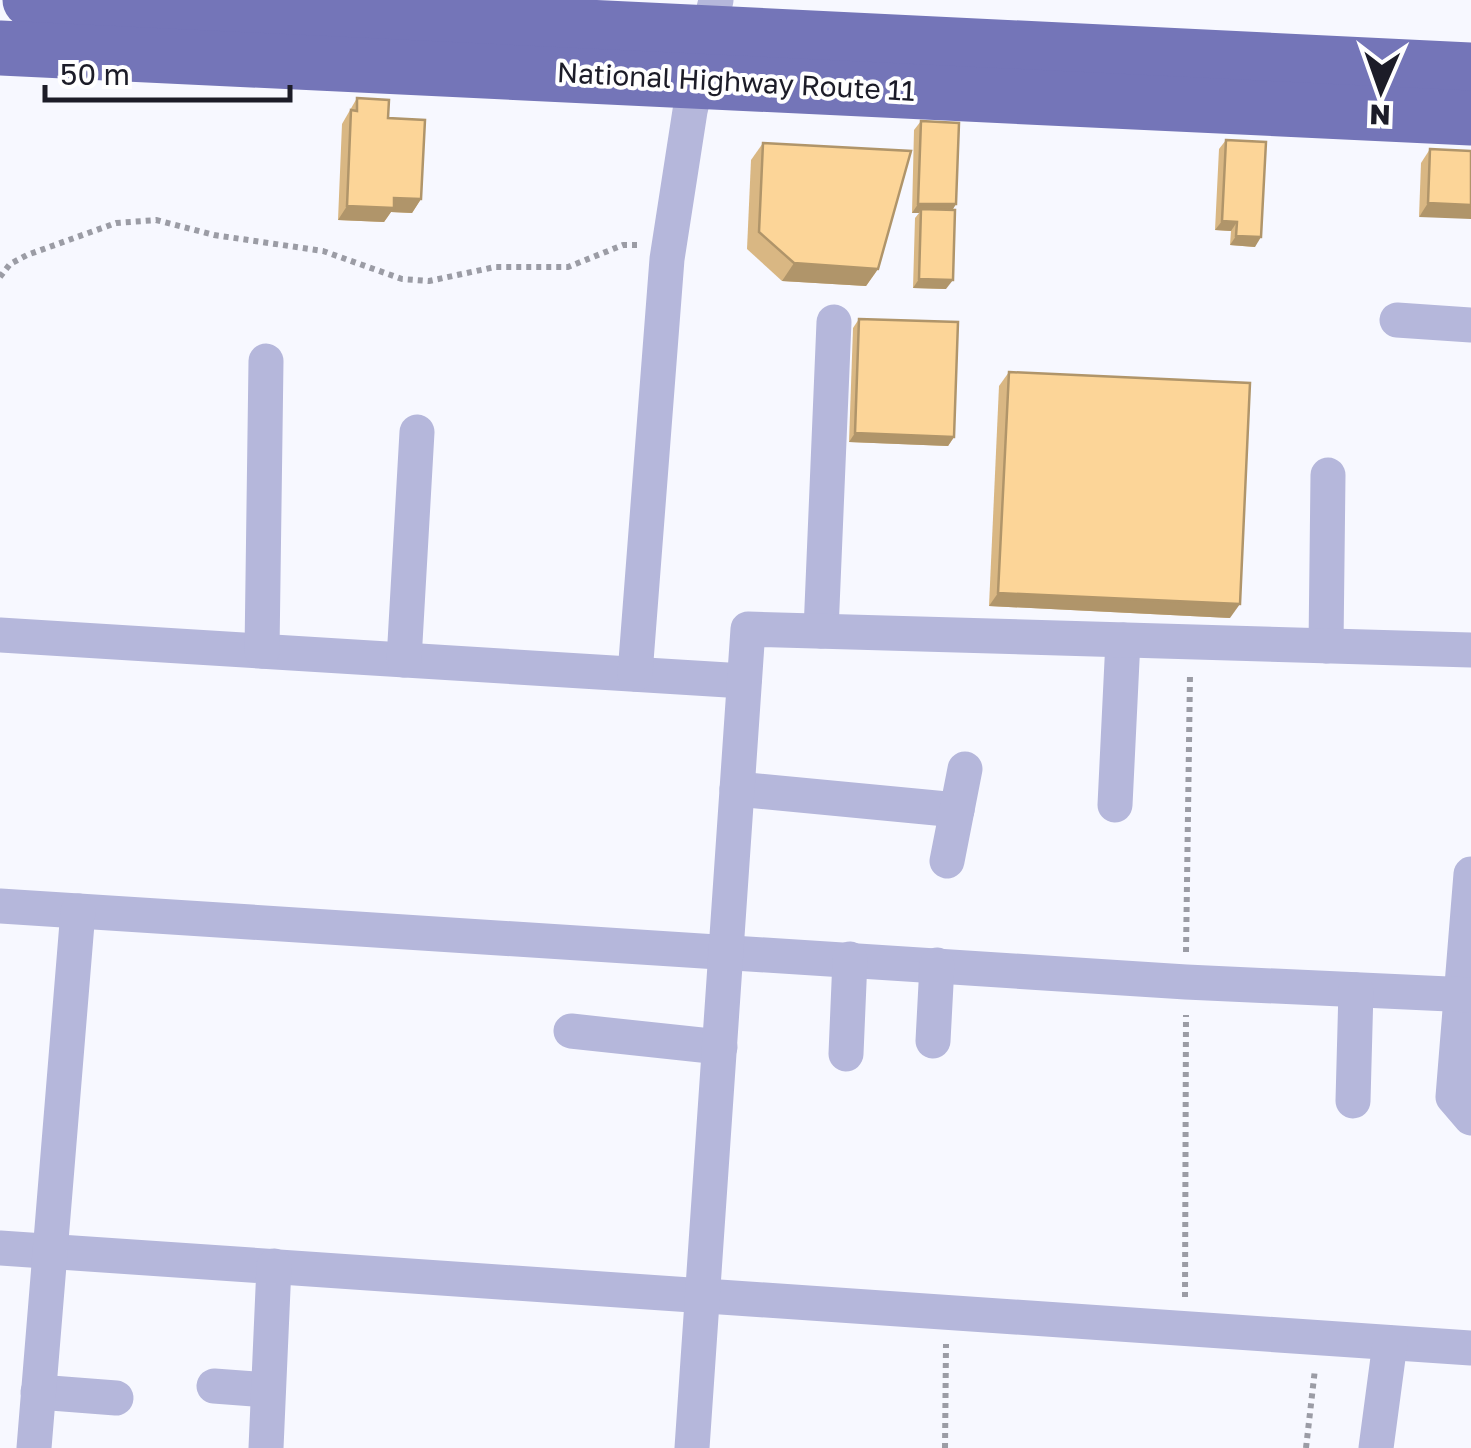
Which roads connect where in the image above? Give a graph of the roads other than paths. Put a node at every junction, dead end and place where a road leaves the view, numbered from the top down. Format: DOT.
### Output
graph roads {
  1 [pos="60,13"];
  2 [pos="707,38"];
  3 [pos="0,48"];
  4 [pos="1471,70"];
  5 [pos="1471,118"];
  6 [pos="1397,320"];
  7 [pos="834,322"];
  8 [pos="1471,325"];
  9 [pos="266,361"];
  10 [pos="417,432"];
  11 [pos="1328,476"];
  12 [pos="821,631"];
  13 [pos="0,635"];
  14 [pos="1123,640"];
  15 [pos="1326,646"];
  16 [pos="1471,650"];
  17 [pos="262,651"];
  18 [pos="404,660"];
  19 [pos="634,674"];
  20 [pos="744,681"];
  21 [pos="965,769"];
  22 [pos="737,789"];
  23 [pos="1115,805"];
  24 [pos="957,810"];
  25 [pos="947,861"];
  26 [pos="1471,874"];
  27 [pos="0,906"];
  28 [pos="78,910"];
  29 [pos="728,952"];
  30 [pos="850,960"];
  31 [pos="937,965"];
  32 [pos="1356,990"];
  33 [pos="1466,994"];
  34 [pos="571,1031"];
  35 [pos="933,1041"];
  36 [pos="720,1047"];
  37 [pos="846,1054"];
  38 [pos="1353,1101"];
  39 [pos="1471,1118"];
  40 [pos="0,1248"];
  41 [pos="50,1251"];
  42 [pos="274,1266"];
  43 [pos="699,1295"];
  44 [pos="1390,1343"];
  45 [pos="1471,1348"];
  46 [pos="214,1386"];
  47 [pos="268,1390"];
  48 [pos="38,1392"];
  49 [pos="116,1398"];
  50 [pos="34,1448"];
  51 [pos="266,1448"];
  52 [pos="692,1448"];
  53 [pos="1376,1448"];
  1 -- 2 [label="highway, National Highway Route 11"];
  1 -- 3 [label="highway, National Highway Route 11"];
  2 -- 4 [label="highway, National Highway Route 11"];
  2 -- 5 [label="highway, National Highway Route 11"];
  2 -- 19 [label="street"];
  6 -- 8 [label="street"];
  7 -- 12 [label="street"];
  9 -- 17 [label="street"];
  10 -- 18 [label="street"];
  11 -- 15 [label="street"];
  12 -- 14 [label="street"];
  12 -- 20 [label="street"];
  13 -- 17 [label="street"];
  14 -- 15 [label="street"];
  14 -- 23 [label="street"];
  15 -- 16 [label="street"];
  17 -- 18 [label="street"];
  18 -- 19 [label="street"];
  19 -- 20 [label="street"];
  20 -- 22 [label="street"];
  21 -- 24 [label="street"];
  22 -- 24 [label="street"];
  22 -- 29 [label="street"];
  24 -- 25 [label="street"];
  26 -- 33 [label="street"];
  27 -- 28 [label="street"];
  28 -- 29 [label="street"];
  28 -- 41 [label="street"];
  29 -- 30 [label="street"];
  29 -- 36 [label="street"];
  30 -- 31 [label="street"];
  30 -- 37 [label="street"];
  31 -- 32 [label="street"];
  31 -- 35 [label="street"];
  32 -- 33 [label="street"];
  32 -- 38 [label="street"];
  33 -- 39 [label="street"];
  34 -- 36 [label="street"];
  36 -- 43 [label="street"];
  40 -- 41 [label="street"];
  41 -- 42 [label="street"];
  41 -- 48 [label="street"];
  42 -- 43 [label="street"];
  42 -- 47 [label="street"];
  43 -- 44 [label="street"];
  43 -- 52 [label="street"];
  44 -- 45 [label="street"];
  44 -- 53 [label="street"];
  46 -- 47 [label="street"];
  47 -- 51 [label="street"];
  48 -- 49 [label="street"];
  48 -- 50 [label="street"];
}
